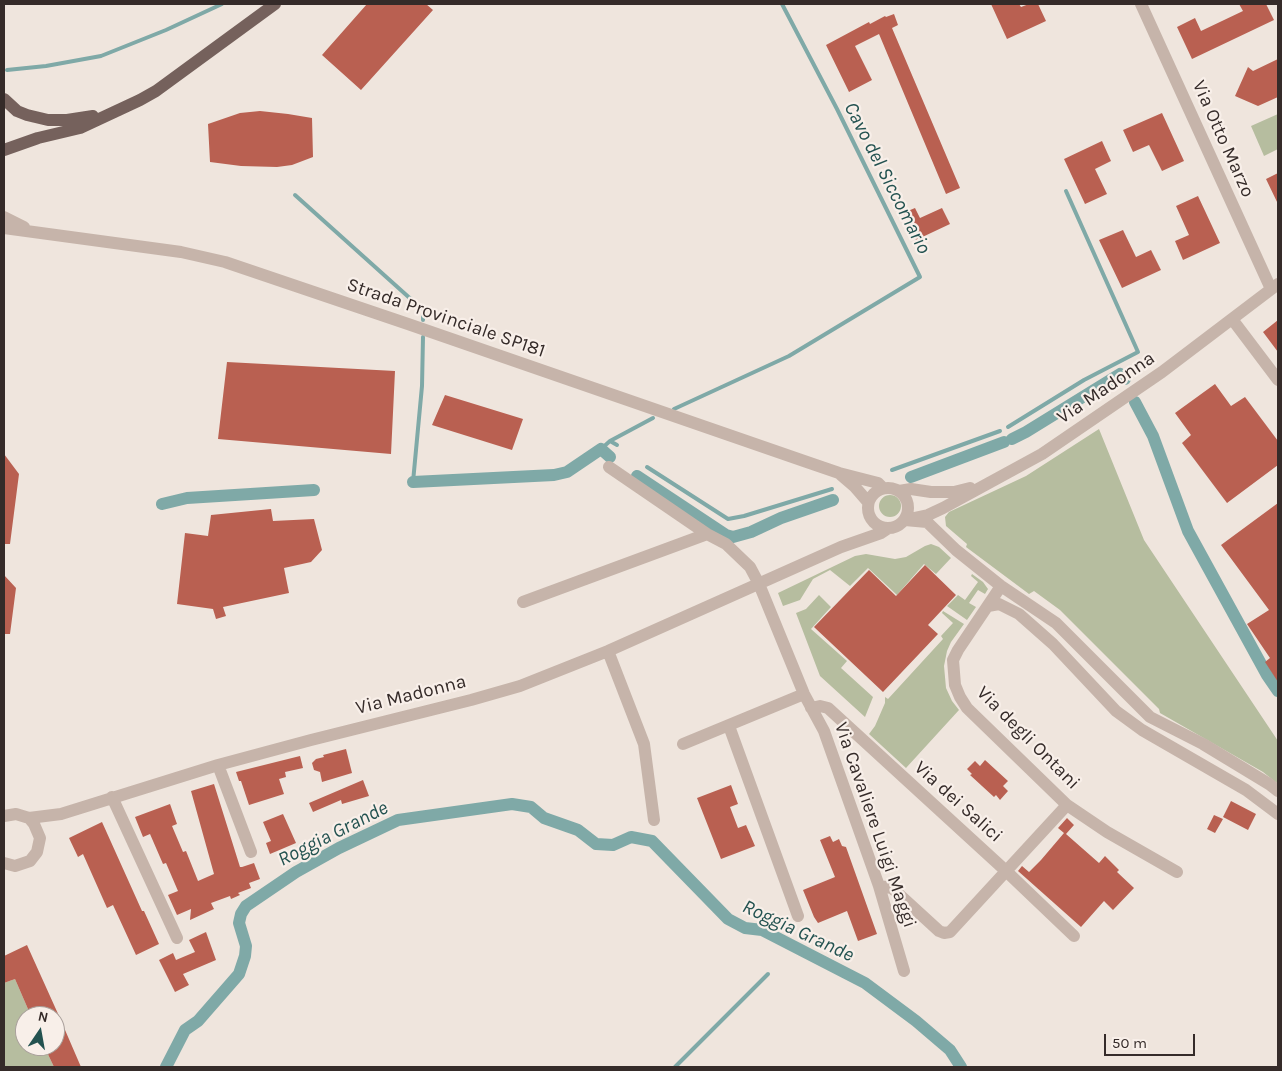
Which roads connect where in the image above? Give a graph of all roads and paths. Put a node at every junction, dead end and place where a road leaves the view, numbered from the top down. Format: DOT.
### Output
graph roads {
  1 [pos="275,4"];
  2 [pos="1141,4"];
  3 [pos="4,99"];
  4 [pos="106,114"];
  5 [pos="4,150"];
  6 [pos="4,217"];
  7 [pos="4,228"];
  8 [pos="33,231"];
  9 [pos="1275,286"];
  10 [pos="1232,319"];
  11 [pos="1278,380"];
  12 [pos="609,467"];
  13 [pos="839,473"];
  14 [pos="996,480"];
  15 [pos="884,488"];
  16 [pos="899,491"];
  17 [pos="868,508"];
  18 [pos="941,508"];
  19 [pos="905,520"];
  20 [pos="887,529"];
  21 [pos="938,533"];
  22 [pos="707,534"];
  23 [pos="841,547"];
  24 [pos="759,584"];
  25 [pos="1001,586"];
  26 [pos="1017,596"];
  27 [pos="523,602"];
  28 [pos="988,606"];
  29 [pos="1019,614"];
  30 [pos="608,651"];
  31 [pos="804,694"];
  32 [pos="811,708"];
  33 [pos="729,726"];
  34 [pos="682,744"];
  35 [pos="218,765"];
  36 [pos="1278,791"];
  37 [pos="112,797"];
  38 [pos="1067,805"];
  39 [pos="61,814"];
  40 [pos="1278,814"];
  41 [pos="4,816"];
  42 [pos="29,818"];
  43 [pos="654,820"];
  44 [pos="38,831"];
  45 [pos="251,852"];
  46 [pos="4,864"];
  47 [pos="1006,871"];
  48 [pos="1176,872"];
  49 [pos="879,886"];
  50 [pos="798,916"];
  51 [pos="1074,936"];
  52 [pos="177,938"];
  53 [pos="904,971"];
  1 -- 4 [label="main road"];
  2 -- 9 [label="street, Via Otto Marzo"];
  3 -- 4 [label="main road"];
  4 -- 5 [label="main road"];
  6 -- 8 [label="street, Strada Provinciale SP181"];
  7 -- 8 [label="street, Strada Provinciale SP181"];
  8 -- 13 [label="street, Strada Provinciale SP181"];
  9 -- 10 [label="street, Via Madonna"];
  10 -- 11 [label="street"];
  10 -- 14 [label="street, Via Madonna"];
  12 -- 22 [label="street"];
  13 -- 15 [label="street, Strada Provinciale SP181"];
  13 -- 17 [label="street, Strada Provinciale SP181"];
  14 -- 16 [label="street"];
  14 -- 18 [label="street"];
  15 -- 16 [label="street"];
  15 -- 17 [label="street"];
  16 -- 19 [label="street"];
  17 -- 20 [label="street"];
  17 -- 23 [label="street, Via Madonna"];
  18 -- 19 [label="street"];
  18 -- 21 [label="street"];
  19 -- 20 [label="street"];
  19 -- 21 [label="street"];
  20 -- 23 [label="street, Via Madonna"];
  21 -- 25 [label="street"];
  22 -- 24 [label="street"];
  22 -- 27 [label="street"];
  23 -- 24 [label="street, Via Madonna"];
  24 -- 30 [label="street, Via Madonna"];
  24 -- 31 [label="street, Via Cavaliere Luigi Maggi"];
  25 -- 26 [label="street"];
  25 -- 28 [label="street, Via degli Ontani"];
  26 -- 29 [label="street"];
  26 -- 36 [label="street"];
  28 -- 29 [label="street"];
  28 -- 38 [label="street, Via degli Ontani"];
  29 -- 40 [label="street"];
  30 -- 35 [label="street, Via Madonna"];
  30 -- 43 [label="street"];
  31 -- 32 [label="street, Via Cavaliere Luigi Maggi"];
  31 -- 33 [label="street"];
  32 -- 47 [label="street, Via dei Salici"];
  32 -- 49 [label="street, Via Cavaliere Luigi Maggi"];
  33 -- 34 [label="street"];
  33 -- 50 [label="street"];
  35 -- 37 [label="street, Via Madonna"];
  35 -- 45 [label="street"];
  37 -- 39 [label="street, Via Madonna"];
  37 -- 52 [label="street"];
  38 -- 47 [label="street"];
  38 -- 48 [label="street, Via degli Ontani"];
  39 -- 42 [label="street, Via Madonna"];
  39 -- 44 [label="street, Via Madonna"];
  41 -- 42 [label="street, Via Madonna"];
  42 -- 44 [label="street"];
  44 -- 46 [label="street"];
  47 -- 49 [label="street"];
  47 -- 51 [label="street, Via dei Salici"];
  49 -- 53 [label="street, Via Cavaliere Luigi Maggi"];
}
